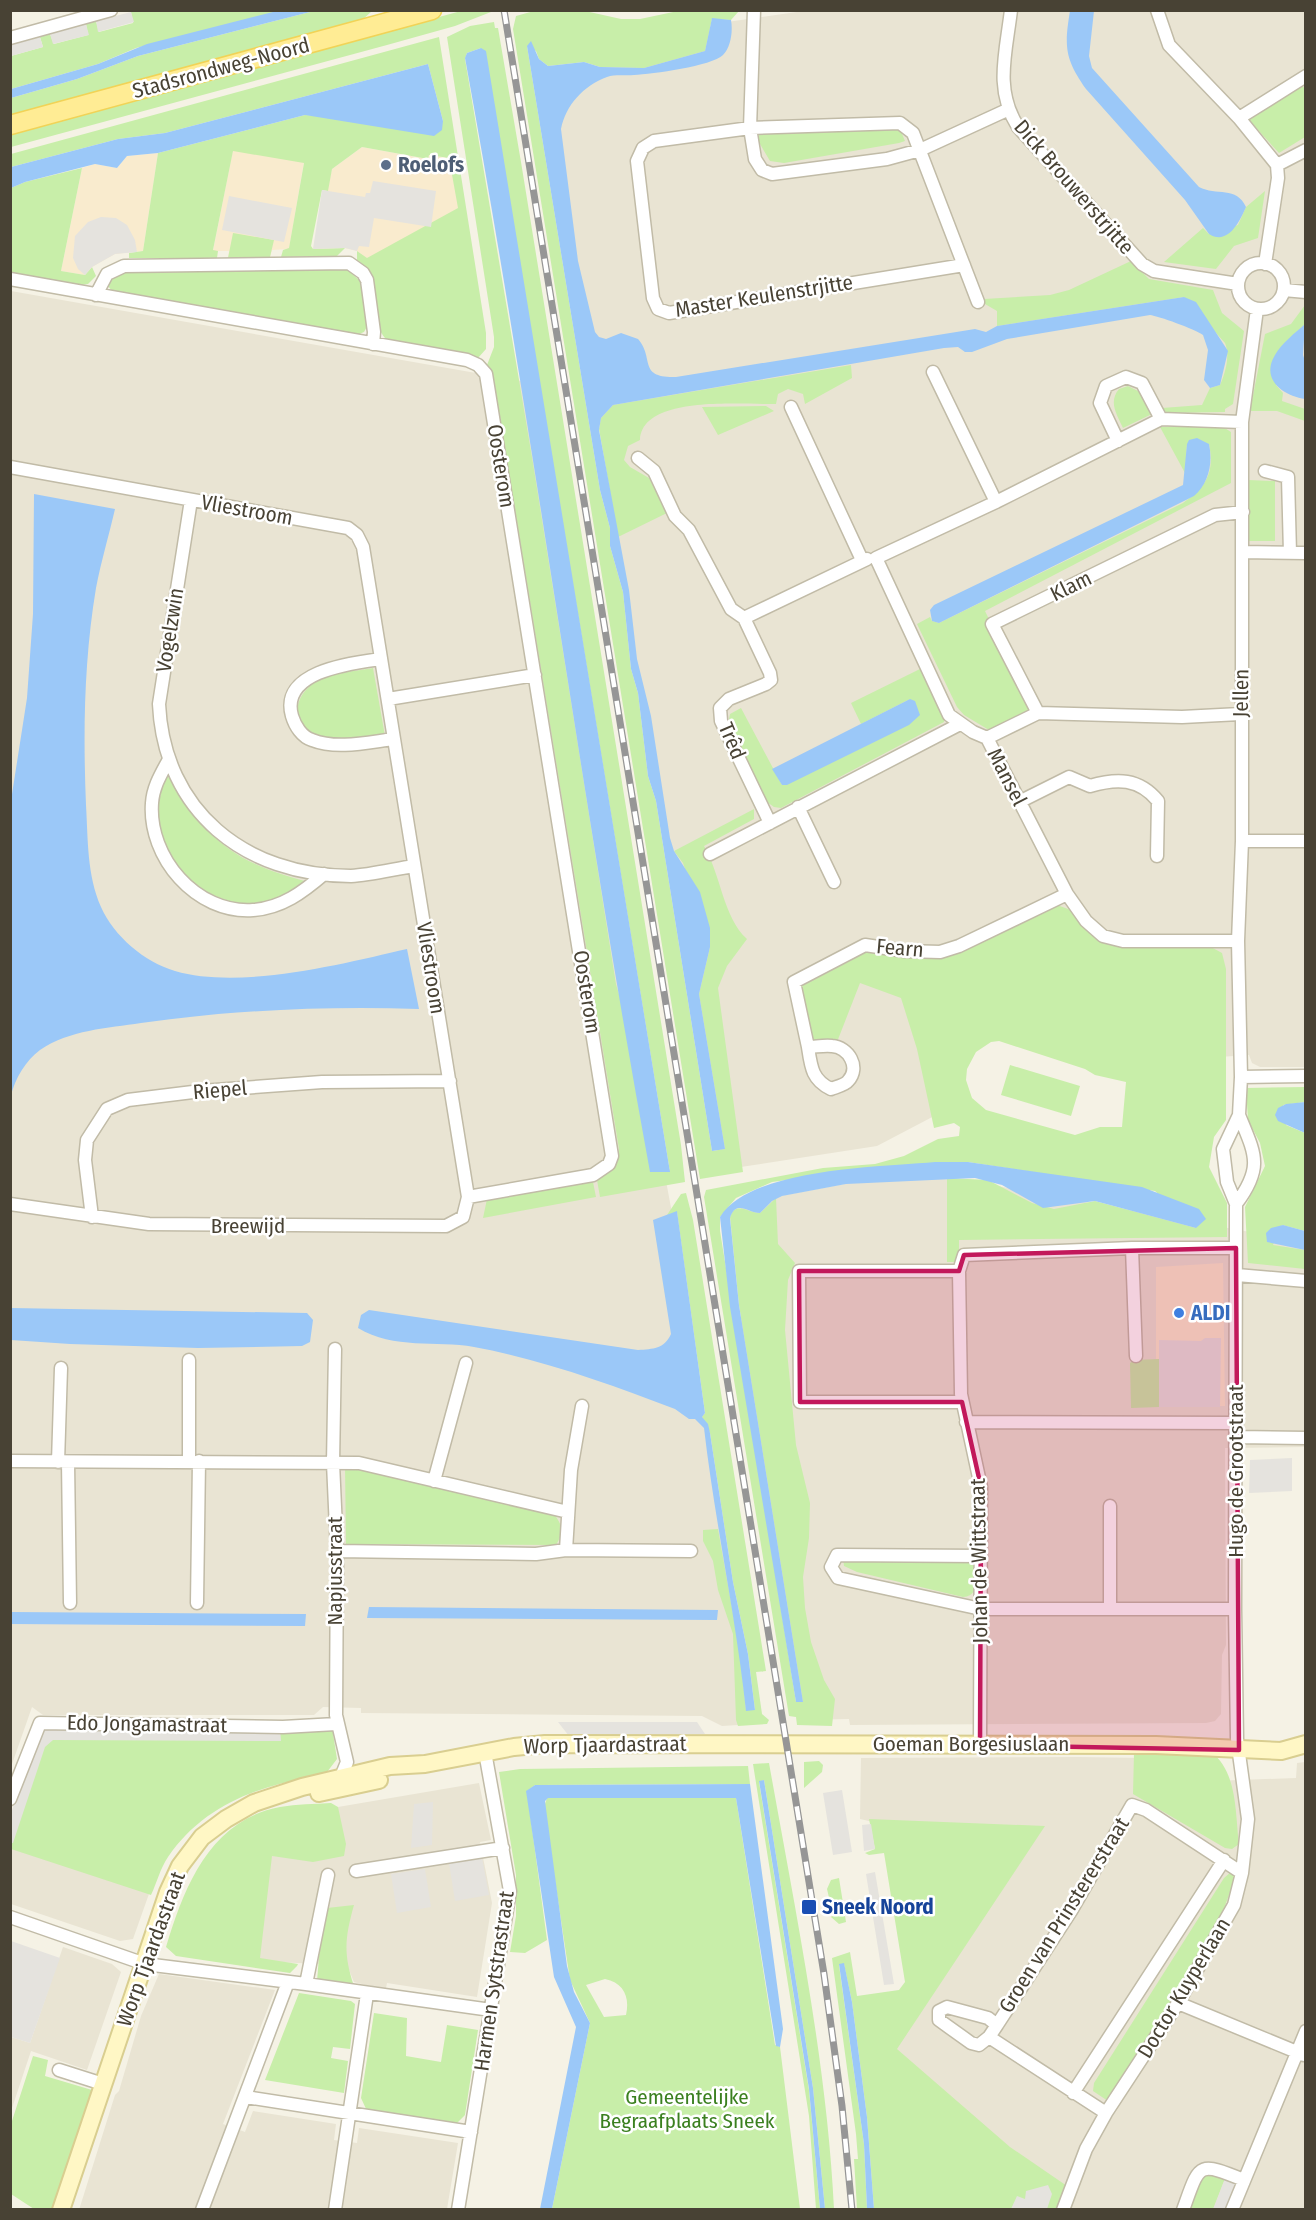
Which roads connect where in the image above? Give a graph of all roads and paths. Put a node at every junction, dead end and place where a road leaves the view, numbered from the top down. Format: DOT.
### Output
graph roads {
  1 [pos="111,10"];
  2 [pos="432,10"];
  3 [pos="754,10"];
  4 [pos="1011,10"];
  5 [pos="1157,10"];
  6 [pos="10,38"];
  7 [pos="1305,74"];
  8 [pos="1008,110"];
  9 [pos="1239,118"];
  10 [pos="10,125"];
  11 [pos="750,128"];
  12 [pos="920,150"];
  13 [pos="1305,150"];
  14 [pos="1277,165"];
  15 [pos="1265,264"];
  16 [pos="964,265"];
  17 [pos="10,279"];
  18 [pos="1238,284"];
  19 [pos="1284,290"];
  20 [pos="1305,292"];
  21 [pos="96,295"];
  22 [pos="978,302"];
  23 [pos="1257,309"];
  24 [pos="373,344"];
  25 [pos="933,372"];
  26 [pos="791,407"];
  27 [pos="1161,419"];
  28 [pos="1242,422"];
  29 [pos="1118,441"];
  30 [pos="638,458"];
  31 [pos="10,467"];
  32 [pos="1265,471"];
  33 [pos="191,500"];
  34 [pos="996,502"];
  35 [pos="1242,512"];
  36 [pos="1243,552"];
  37 [pos="1290,553"];
  38 [pos="1305,553"];
  39 [pos="876,558"];
  40 [pos="862,560"];
  41 [pos="744,618"];
  42 [pos="381,659"];
  43 [pos="535,675"];
  44 [pos="388,699"];
  45 [pos="1038,713"];
  46 [pos="1240,714"];
  47 [pos="960,724"];
  48 [pos="987,738"];
  49 [pos="394,739"];
  50 [pos="168,761"];
  51 [pos="1019,802"];
  52 [pos="798,807"];
  53 [pos="770,823"];
  54 [pos="1242,841"];
  55 [pos="1305,841"];
  56 [pos="710,854"];
  57 [pos="1157,856"];
  58 [pos="414,866"];
  59 [pos="324,873"];
  60 [pos="834,882"];
  61 [pos="1067,894"];
  62 [pos="1238,941"];
  63 [pos="808,1047"];
  64 [pos="1305,1076"];
  65 [pos="1241,1077"];
  66 [pos="450,1081"];
  67 [pos="1239,1115"];
  68 [pos="468,1197"];
  69 [pos="10,1204"];
  70 [pos="1236,1204"];
  71 [pos="92,1217"];
  72 [pos="1132,1248"];
  73 [pos="1236,1248"];
  74 [pos="959,1271"];
  75 [pos="1237,1275"];
  76 [pos="1305,1281"];
  77 [pos="335,1349"];
  78 [pos="1136,1356"];
  79 [pos="189,1360"];
  80 [pos="466,1363"];
  81 [pos="60,1368"];
  82 [pos="962,1402"];
  83 [pos="582,1406"];
  84 [pos="966,1422"];
  85 [pos="1237,1423"];
  86 [pos="1237,1437"];
  87 [pos="1305,1438"];
  88 [pos="10,1461"];
  89 [pos="194,1461"];
  90 [pos="63,1462"];
  91 [pos="333,1463"];
  92 [pos="434,1481"];
  93 [pos="1110,1506"];
  94 [pos="568,1512"];
  95 [pos="566,1550"];
  96 [pos="337,1551"];
  97 [pos="691,1551"];
  98 [pos="981,1556"];
  99 [pos="70,1603"];
  100 [pos="197,1603"];
  101 [pos="1110,1608"];
  102 [pos="981,1609"];
  103 [pos="1235,1609"];
  104 [pos="336,1724"];
  105 [pos="1305,1742"];
  106 [pos="786,1744"];
  107 [pos="1238,1744"];
  108 [pos="980,1745"];
  109 [pos="484,1752"];
  110 [pos="339,1783"];
  111 [pos="10,1799"];
  112 [pos="503,1848"];
  113 [pos="1224,1860"];
  114 [pos="356,1871"];
  115 [pos="1242,1873"];
  116 [pos="328,1875"];
  117 [pos="10,1917"];
  118 [pos="145,1964"];
  119 [pos="288,1982"];
  120 [pos="306,1984"];
  121 [pos="367,1994"];
  122 [pos="1178,2003"];
  123 [pos="491,2010"];
  124 [pos="997,2025"];
  125 [pos="1305,2031"];
  126 [pos="989,2037"];
  127 [pos="1301,2054"];
  128 [pos="59,2070"];
  129 [pos="103,2084"];
  130 [pos="1073,2093"];
  131 [pos="246,2097"];
  132 [pos="350,2113"];
  133 [pos="1106,2113"];
  134 [pos="471,2132"];
  135 [pos="1244,2180"];
  136 [pos="61,2210"];
  137 [pos="202,2210"];
  138 [pos="335,2210"];
  139 [pos="458,2210"];
  140 [pos="1063,2210"];
  141 [pos="1183,2210"];
  142 [pos="1232,2210"];
  1 -- 6 [label="street"];
  2 -- 10 [label="main road, Stadsrondweg-Noord"];
  3 -- 11 [label="street"];
  4 -- 8 [label="street, Dick Brouwerstrjitte"];
  5 -- 9 [label="street"];
  7 -- 9 [label="street"];
  8 -- 12 [label="street"];
  8 -- 18 [label="street, Dick Brouwerstrjitte"];
  9 -- 14 [label="street"];
  11 -- 12 [label="street"];
  11 -- 12 [label="street"];
  11 -- 16 [label="street, Master Keulenstrjitte"];
  12 -- 16 [label="street"];
  13 -- 14 [label="street"];
  14 -- 15 [label="street"];
  15 -- 18 [label="street"];
  15 -- 19 [label="street"];
  16 -- 22 [label="street"];
  17 -- 21 [label="street, Oosterom"];
  18 -- 23 [label="street"];
  19 -- 20 [label="street"];
  19 -- 23 [label="street"];
  21 -- 24 [label="street, Oosterom"];
  21 -- 24 [label="street"];
  23 -- 28 [label="street, Jellen"];
  24 -- 43 [label="street, Oosterom"];
  25 -- 34 [label="street"];
  26 -- 40 [label="street"];
  27 -- 28 [label="street"];
  27 -- 29 [label="street"];
  27 -- 29 [label="street"];
  28 -- 35 [label="street, Jellen"];
  29 -- 34 [label="street"];
  30 -- 41 [label="street, Trêd"];
  31 -- 33 [label="street, Vliestroom"];
  32 -- 37 [label="street"];
  33 -- 42 [label="street, Vliestroom"];
  33 -- 50 [label="street, Vogelzwin"];
  34 -- 39 [label="street"];
  35 -- 36 [label="street, Jellen"];
  35 -- 45 [label="street, Klam"];
  36 -- 37 [label="street"];
  36 -- 46 [label="street, Jellen"];
  37 -- 38 [label="street"];
  39 -- 40 [label="street"];
  39 -- 47 [label="street, Mansel"];
  40 -- 41 [label="street"];
  41 -- 53 [label="street, Trêd"];
  42 -- 44 [label="street, Vliestroom"];
  42 -- 49 [label="street"];
  43 -- 44 [label="street"];
  43 -- 68 [label="street, Oosterom"];
  44 -- 49 [label="street, Vliestroom"];
  45 -- 46 [label="street"];
  45 -- 48 [label="street"];
  46 -- 54 [label="street, Jellen"];
  47 -- 48 [label="street, Mansel"];
  47 -- 52 [label="street"];
  48 -- 51 [label="street, Mansel"];
  49 -- 58 [label="street, Vliestroom"];
  50 -- 59 [label="street, Vogelzwin"];
  50 -- 59 [label="street"];
  51 -- 57 [label="street"];
  51 -- 61 [label="street, Mansel"];
  52 -- 53 [label="street"];
  52 -- 60 [label="street"];
  53 -- 56 [label="street"];
  54 -- 55 [label="street"];
  54 -- 62 [label="street, Jellen"];
  58 -- 59 [label="street, Vogelzwin"];
  58 -- 66 [label="street, Vliestroom"];
  61 -- 62 [label="street, Mansel"];
  61 -- 63 [label="street, Fearn"];
  62 -- 65 [label="street, Jellen"];
  64 -- 65 [label="street"];
  65 -- 67 [label="street, Hugo de Grootstraat"];
  66 -- 68 [label="street, Vliestroom"];
  66 -- 71 [label="street, Riepel"];
  67 -- 70 [label="street, Hugo de Grootstraat"];
  67 -- 70 [label="street, Hugo de Grootstraat"];
  68 -- 71 [label="street, Breewijd"];
  69 -- 71 [label="street, Breewijd"];
  70 -- 73 [label="street, Hugo de Grootstraat"];
  72 -- 73 [label="street"];
  72 -- 74 [label="street"];
  72 -- 78 [label="street"];
  73 -- 75 [label="street, Hugo de Grootstraat"];
  74 -- 82 [label="street, Johan de Wittstraat"];
  74 -- 82 [label="street"];
  75 -- 76 [label="street"];
  75 -- 85 [label="street, Hugo de Grootstraat"];
  77 -- 91 [label="street, Napjusstraat"];
  79 -- 89 [label="street"];
  80 -- 92 [label="street"];
  81 -- 90 [label="street"];
  82 -- 84 [label="street, Johan de Wittstraat"];
  83 -- 94 [label="street"];
  84 -- 85 [label="street"];
  84 -- 98 [label="street, Johan de Wittstraat"];
  85 -- 86 [label="street, Hugo de Grootstraat"];
  86 -- 87 [label="street"];
  86 -- 103 [label="street, Hugo de Grootstraat"];
  88 -- 90 [label="street"];
  89 -- 90 [label="street"];
  89 -- 91 [label="street"];
  89 -- 100 [label="street"];
  90 -- 99 [label="street"];
  91 -- 92 [label="street"];
  91 -- 96 [label="street, Napjusstraat"];
  92 -- 94 [label="street"];
  93 -- 101 [label="street"];
  94 -- 95 [label="street"];
  95 -- 96 [label="street"];
  95 -- 97 [label="street"];
  96 -- 104 [label="street, Napjusstraat"];
  98 -- 102 [label="street, Johan de Wittstraat"];
  98 -- 102 [label="street"];
  101 -- 102 [label="street"];
  101 -- 103 [label="street"];
  102 -- 108 [label="street, Johan de Wittstraat"];
  103 -- 107 [label="street, Hugo de Grootstraat"];
  104 -- 110 [label="street, Napjusstraat"];
  104 -- 111 [label="street, Edo Jongamastraat"];
  105 -- 107 [label="main road, Goeman Borgesiuslaan"];
  106 -- 108 [label="main road, Goeman Borgesiuslaan"];
  106 -- 109 [label="main road, Worp Tjaardastraat"];
  107 -- 108 [label="main road, Goeman Borgesiuslaan"];
  107 -- 115 [label="street, Doctor Kuyperlaan"];
  109 -- 110 [label="main road, Worp Tjaardastraat"];
  109 -- 112 [label="street, Harmen Sytstrastraat"];
  110 -- 118 [label="main road, Worp Tjaardastraat"];
  112 -- 114 [label="street"];
  112 -- 123 [label="street, Harmen Sytstrastraat"];
  113 -- 115 [label="street"];
  113 -- 124 [label="street, Groen van Prinstererstraat"];
  113 -- 130 [label="street, Doctor Kuyperlaan"];
  115 -- 122 [label="street, Doctor Kuyperlaan"];
  116 -- 120 [label="street"];
  117 -- 118 [label="street"];
  118 -- 119 [label="street"];
  118 -- 129 [label="main road, Worp Tjaardastraat"];
  119 -- 120 [label="street"];
  119 -- 131 [label="street"];
  120 -- 121 [label="street"];
  121 -- 123 [label="street"];
  121 -- 132 [label="street"];
  122 -- 127 [label="street"];
  122 -- 133 [label="street, Doctor Kuyperlaan"];
  123 -- 134 [label="street, Harmen Sytstrastraat"];
  124 -- 126 [label="street, Groen van Prinstererstraat"];
  124 -- 126 [label="street"];
  125 -- 127 [label="street"];
  126 -- 130 [label="street"];
  127 -- 135 [label="street"];
  128 -- 129 [label="street"];
  129 -- 136 [label="main road, Worp Tjaardastraat"];
  130 -- 133 [label="street"];
  131 -- 132 [label="street"];
  131 -- 137 [label="street"];
  132 -- 134 [label="street"];
  132 -- 138 [label="street"];
  133 -- 140 [label="street, Doctor Kuyperlaan"];
  134 -- 139 [label="street, Harmen Sytstrastraat"];
  135 -- 141 [label="street"];
  135 -- 142 [label="street"];
}
